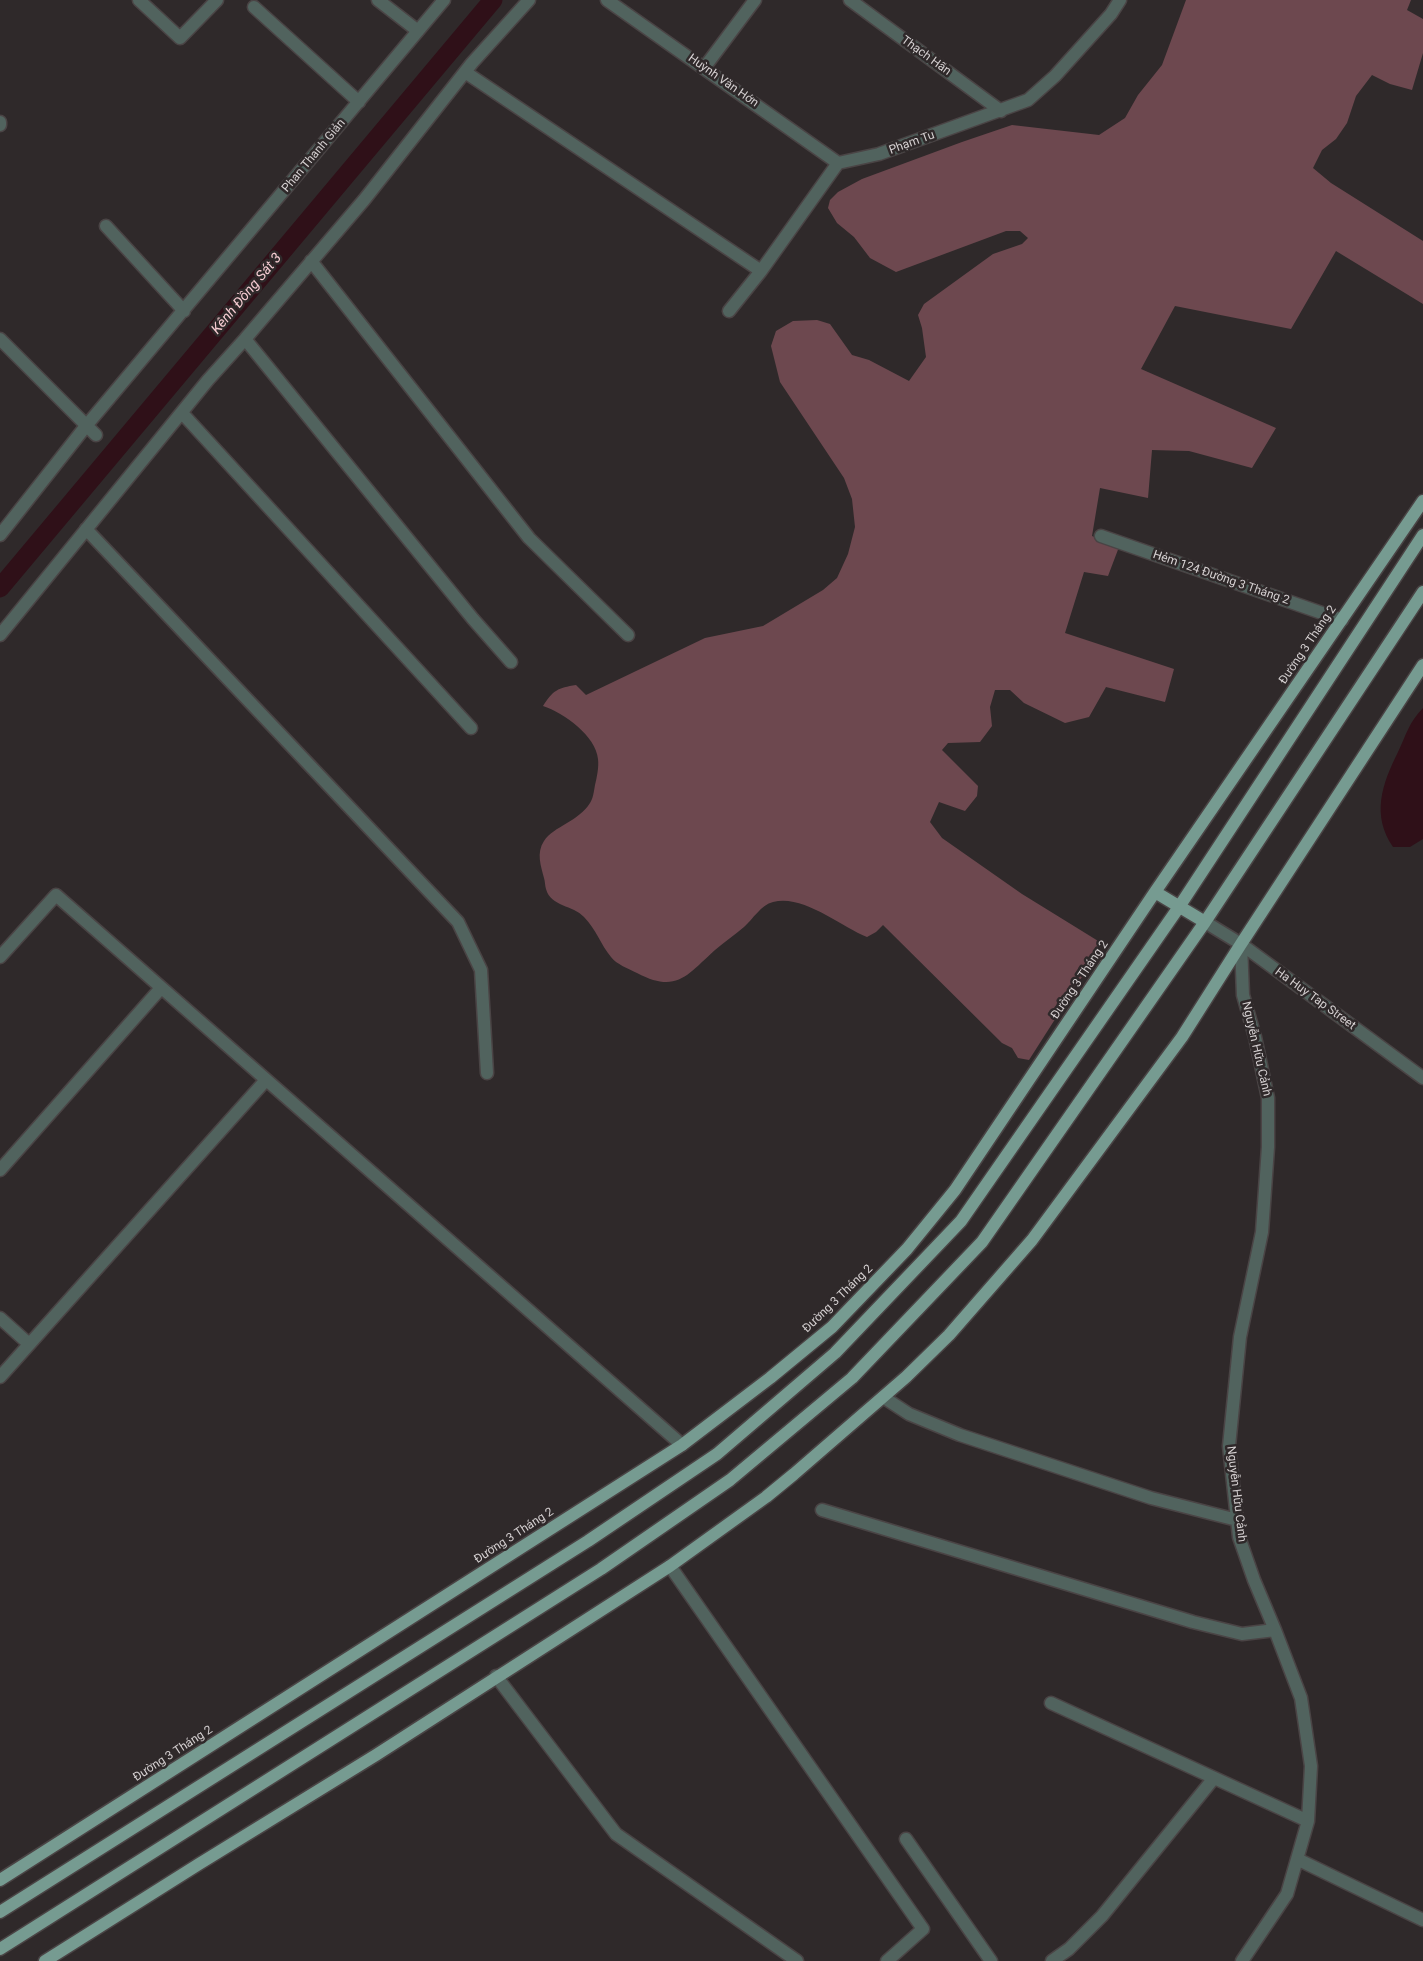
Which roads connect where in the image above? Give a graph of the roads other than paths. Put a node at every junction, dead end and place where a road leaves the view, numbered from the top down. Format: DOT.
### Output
graph roads {
  1 [pos="139,0"];
  2 [pos="218,0"];
  3 [pos="378,0"];
  4 [pos="444,0"];
  5 [pos="529,0"];
  6 [pos="607,0"];
  7 [pos="755,0"];
  8 [pos="850,0"];
  9 [pos="1120,0"];
  10 [pos="254,7"];
  11 [pos="418,31"];
  12 [pos="704,68"];
  13 [pos="465,72"];
  14 [pos="358,102"];
  15 [pos="1001,111"];
  16 [pos="838,163"];
  17 [pos="106,226"];
  18 [pos="311,262"];
  19 [pos="761,271"];
  20 [pos="184,311"];
  21 [pos="729,311"];
  22 [pos="0,339"];
  23 [pos="245,339"];
  24 [pos="182,413"];
  25 [pos="86,426"];
  26 [pos="96,435"];
  27 [pos="1423,501"];
  28 [pos="86,530"];
  29 [pos="1,532"];
  30 [pos="1423,535"];
  31 [pos="1101,536"];
  32 [pos="1423,592"];
  33 [pos="1342,620"];
  34 [pos="0,635"];
  35 [pos="628,635"];
  36 [pos="511,662"];
  37 [pos="1423,665"];
  38 [pos="471,728"];
  39 [pos="1156,892"];
  40 [pos="1179,907"];
  41 [pos="1205,922"];
  42 [pos="1241,944"];
  43 [pos="0,956"];
  44 [pos="161,988"];
  45 [pos="486,1072"];
  46 [pos="1423,1078"];
  47 [pos="266,1080"];
  48 [pos="0,1170"];
  49 [pos="0,1318"];
  50 [pos="29,1344"];
  51 [pos="0,1377"];
  52 [pos="883,1397"];
  53 [pos="682,1445"];
  54 [pos="822,1510"];
  55 [pos="1237,1520"];
  56 [pos="670,1566"];
  57 [pos="1276,1630"];
  58 [pos="496,1676"];
  59 [pos="1051,1703"];
  60 [pos="1214,1778"];
  61 [pos="1308,1822"];
  62 [pos="906,1839"];
  63 [pos="1297,1859"];
  64 [pos="0,1880"];
  65 [pos="0,1912"];
  66 [pos="1423,1920"];
  67 [pos="0,1949"];
  68 [pos="45,1961"];
  69 [pos="797,1961"];
  70 [pos="887,1961"];
  71 [pos="991,1961"];
  72 [pos="1052,1961"];
  73 [pos="1242,1961"];
  1 -- 2 [label="street"];
  3 -- 11 [label="street"];
  4 -- 11 [label="street, Phan Thanh Giản"];
  5 -- 13 [label="street"];
  6 -- 12 [label="street, Huỳnh Văn Hớn"];
  7 -- 12 [label="street"];
  8 -- 15 [label="street, Thạch Hãn"];
  9 -- 15 [label="street, Phạm Tu"];
  10 -- 14 [label="street"];
  11 -- 14 [label="street, Phan Thanh Giản"];
  12 -- 16 [label="street, Huỳnh Văn Hớn"];
  13 -- 18 [label="street"];
  13 -- 19 [label="street"];
  14 -- 20 [label="street, Phan Thanh Giản"];
  15 -- 16 [label="street, Phạm Tu"];
  16 -- 19 [label="street"];
  17 -- 20 [label="street"];
  18 -- 23 [label="street"];
  18 -- 35 [label="street"];
  19 -- 21 [label="street"];
  20 -- 25 [label="street, Phan Thanh Giản"];
  22 -- 25 [label="street"];
  23 -- 24 [label="street"];
  23 -- 36 [label="street"];
  24 -- 28 [label="street"];
  24 -- 38 [label="street"];
  25 -- 26 [label="street"];
  25 -- 29 [label="street, Phan Thanh Giản"];
  27 -- 33 [label="main road, Đường 3 Tháng 2"];
  28 -- 34 [label="street"];
  28 -- 45 [label="street"];
  30 -- 40 [label="main road"];
  31 -- 33 [label="street, Hẻm 124 Đường 3 Tháng 2"];
  32 -- 41 [label="main road"];
  33 -- 39 [label="main road, Đường 3 Tháng 2"];
  37 -- 42 [label="main road"];
  39 -- 40 [label="main road"];
  39 -- 53 [label="main road, Đường 3 Tháng 2"];
  40 -- 41 [label="main road"];
  40 -- 65 [label="main road"];
  41 -- 42 [label="street, Ha Huy Tap Street"];
  41 -- 67 [label="main road"];
  42 -- 46 [label="street, Ha Huy Tap Street"];
  42 -- 52 [label="main road"];
  42 -- 55 [label="street, Nguyễn Hữu Cảnh"];
  43 -- 44 [label="street"];
  44 -- 47 [label="street"];
  44 -- 48 [label="street"];
  47 -- 50 [label="street"];
  47 -- 53 [label="street"];
  49 -- 50 [label="street"];
  50 -- 51 [label="street"];
  52 -- 55 [label="street"];
  52 -- 56 [label="main road"];
  53 -- 64 [label="main road, Đường 3 Tháng 2"];
  54 -- 57 [label="street"];
  55 -- 57 [label="street, Nguyễn Hữu Cảnh"];
  56 -- 58 [label="main road"];
  56 -- 70 [label="street"];
  57 -- 61 [label="street, Nguyễn Hữu Cảnh"];
  58 -- 68 [label="main road"];
  58 -- 69 [label="street"];
  59 -- 60 [label="street"];
  60 -- 61 [label="street"];
  60 -- 72 [label="street"];
  61 -- 63 [label="street, Nguyễn Hữu Cảnh"];
  62 -- 71 [label="street"];
  63 -- 66 [label="street"];
  63 -- 73 [label="street, Nguyễn Hữu Cảnh"];
}
